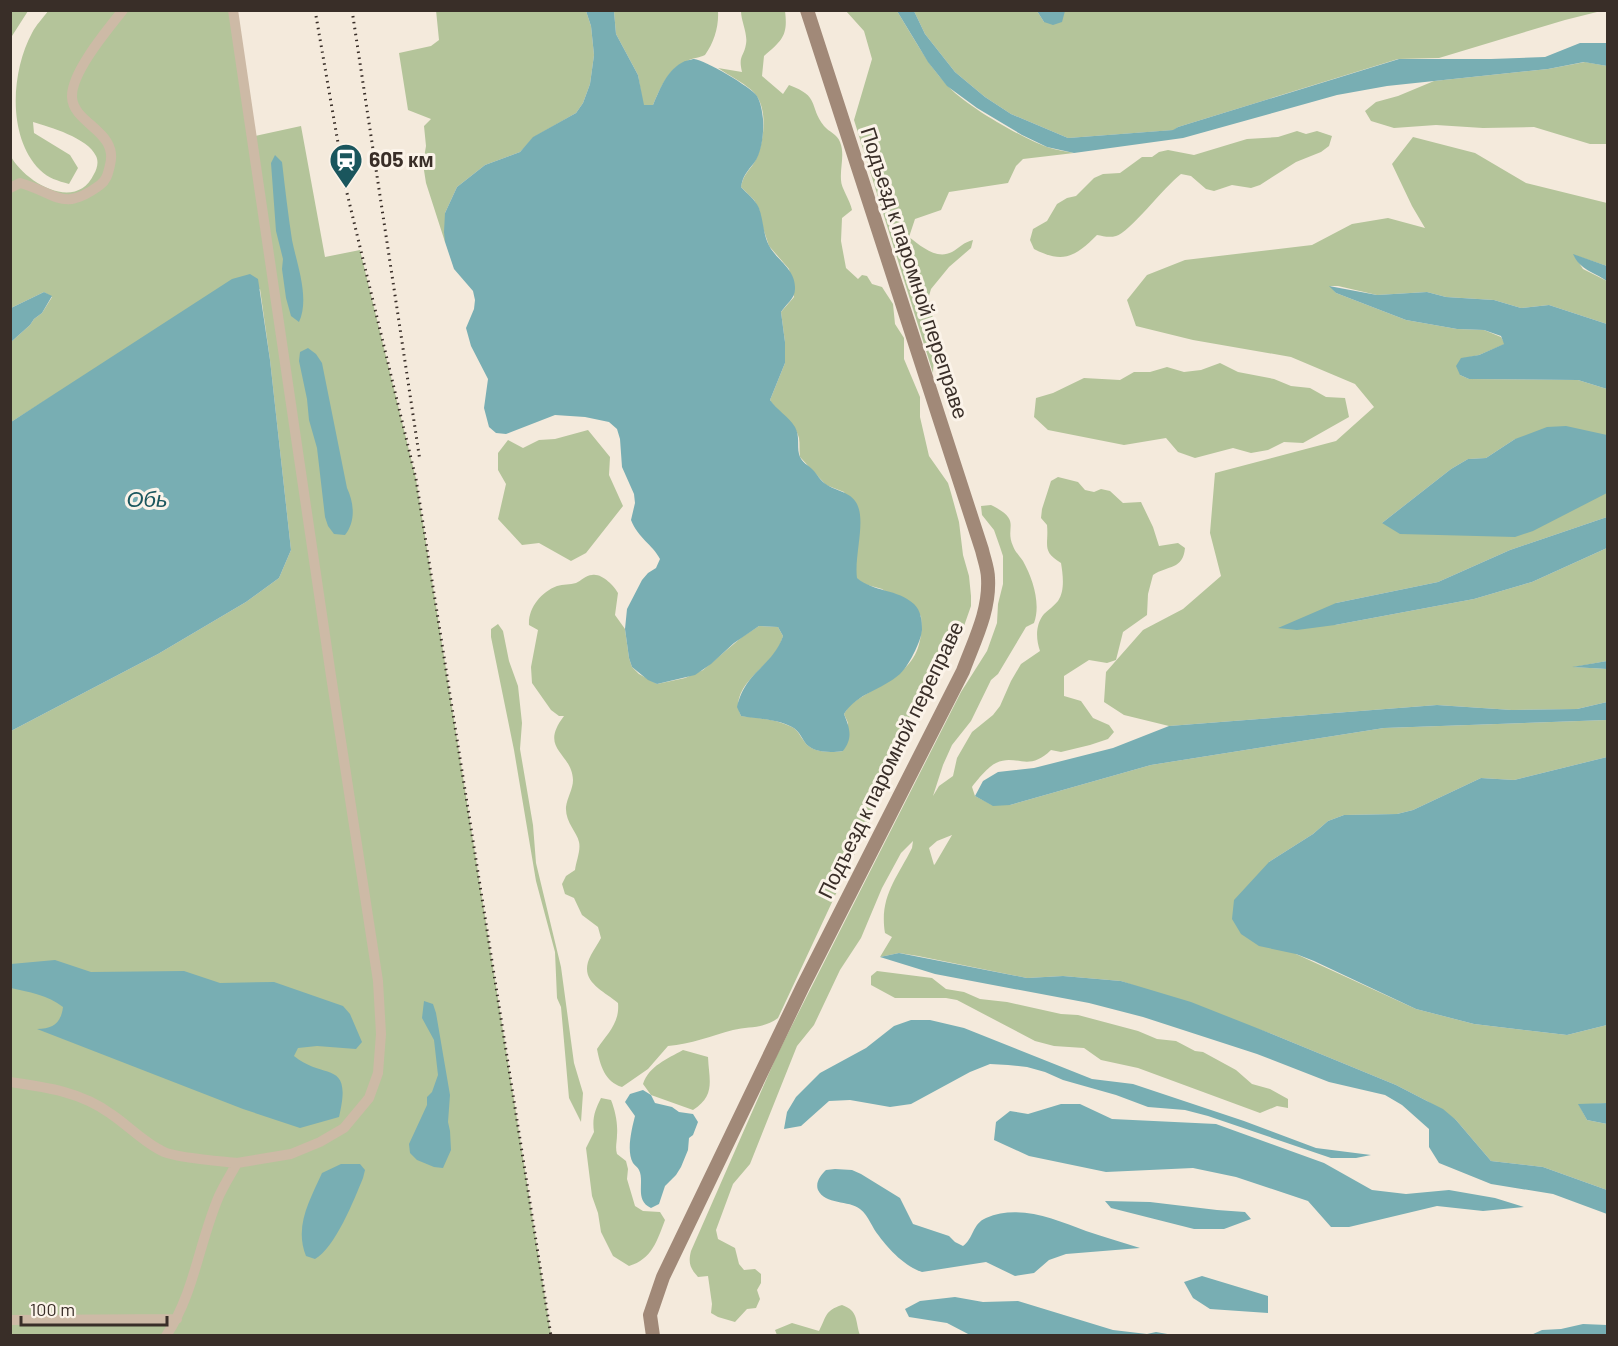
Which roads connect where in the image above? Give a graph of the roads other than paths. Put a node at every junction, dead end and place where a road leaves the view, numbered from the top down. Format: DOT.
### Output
graph roads {
  1 [pos="123,10"];
  2 [pos="233,10"];
  3 [pos="807,10"];
  4 [pos="10,188"];
  5 [pos="10,1082"];
  6 [pos="237,1163"];
  7 [pos="177,1319"];
  8 [pos="10,1320"];
  9 [pos="166,1335"];
  10 [pos="653,1335"];
  1 -- 4 [label="street"];
  2 -- 6 [label="street"];
  3 -- 10 [label="street, Подъезд к паромной переправе"];
  5 -- 6 [label="street"];
  6 -- 7 [label="street"];
  7 -- 8 [label="street"];
  7 -- 9 [label="street"];
}
